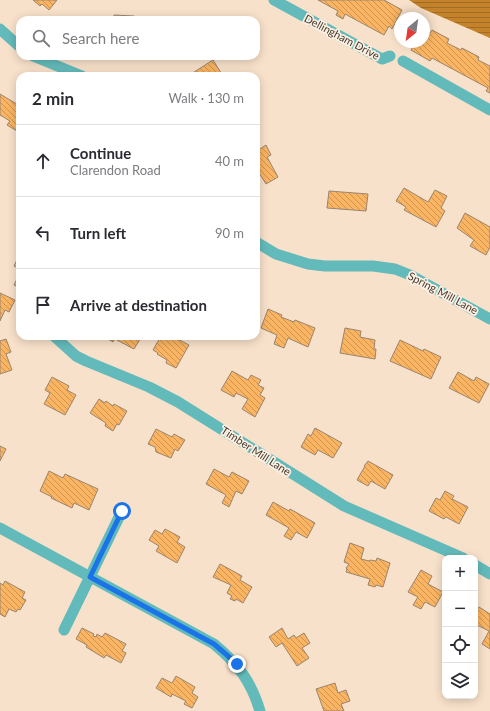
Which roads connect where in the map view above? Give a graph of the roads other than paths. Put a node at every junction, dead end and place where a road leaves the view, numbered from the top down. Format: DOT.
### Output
graph roads {
  1 [pos="274,0"];
  2 [pos="0,29"];
  3 [pos="16,43"];
  4 [pos="390,56"];
  5 [pos="43,60"];
  6 [pos="403,61"];
  7 [pos="72,72"];
  8 [pos="490,110"];
  9 [pos="260,244"];
  10 [pos="490,318"];
  11 [pos="58,340"];
  12 [pos="122,511"];
  13 [pos="0,528"];
  14 [pos="456,555"];
  15 [pos="478,567"];
  16 [pos="490,574"];
  17 [pos="90,577"];
  18 [pos="64,630"];
  19 [pos="260,711"];
  1 -- 4 [label="street, Dellingham Drive"];
  2 -- 3 [label="street"];
  5 -- 7 [label="street"];
  6 -- 8 [label="street"];
  9 -- 10 [label="street, Spring Mill Lane"];
  11 -- 14 [label="street, Timber Mill Lane"];
  12 -- 17 [label="street"];
  13 -- 17 [label="street"];
  15 -- 16 [label="street"];
  17 -- 18 [label="street"];
  17 -- 19 [label="street"];
}
